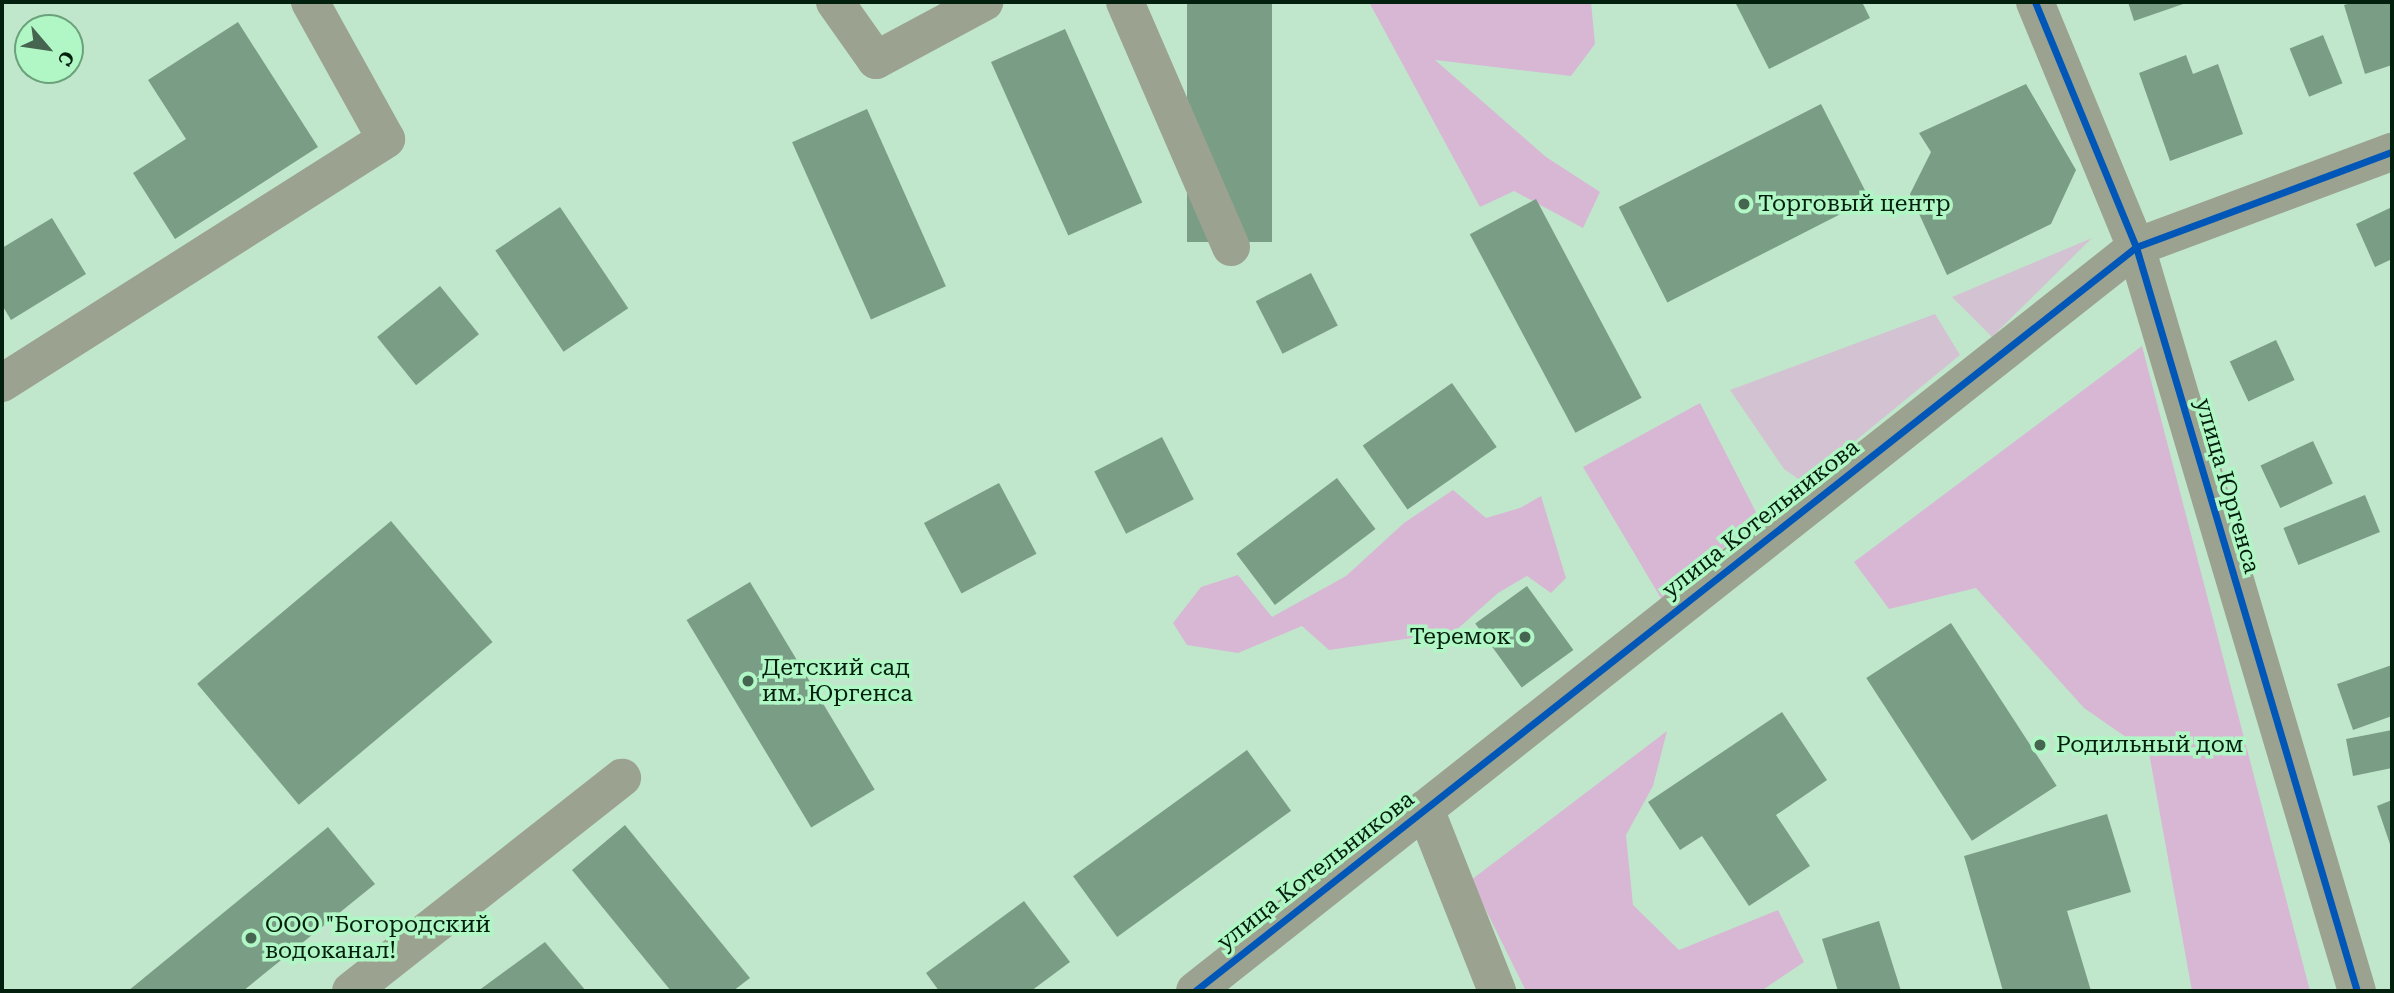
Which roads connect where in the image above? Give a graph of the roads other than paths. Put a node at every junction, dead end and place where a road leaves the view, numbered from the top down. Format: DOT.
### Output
graph roads {
  1 [pos="310,2"];
  2 [pos="835,2"];
  3 [pos="984,2"];
  4 [pos="1125,2"];
  5 [pos="2035,2"];
  6 [pos="2392,152"];
  7 [pos="1231,247"];
  8 [pos="2136,247"];
  9 [pos="2,383"];
  10 [pos="622,778"];
  11 [pos="1425,809"];
  12 [pos="351,991"];
  13 [pos="1195,991"];
  14 [pos="1497,991"];
  15 [pos="2357,991"];
  1 -- 9 [label="street"];
  2 -- 3 [label="street"];
  4 -- 7 [label="street"];
  5 -- 8 [label="street, улица Юргенса"];
  6 -- 8 [label="street, улица Котельникова"];
  8 -- 11 [label="street, улица Котельникова"];
  8 -- 15 [label="street, улица Юргенса"];
  10 -- 12 [label="street"];
  11 -- 13 [label="street, улица Котельникова"];
  11 -- 14 [label="street"];
}
